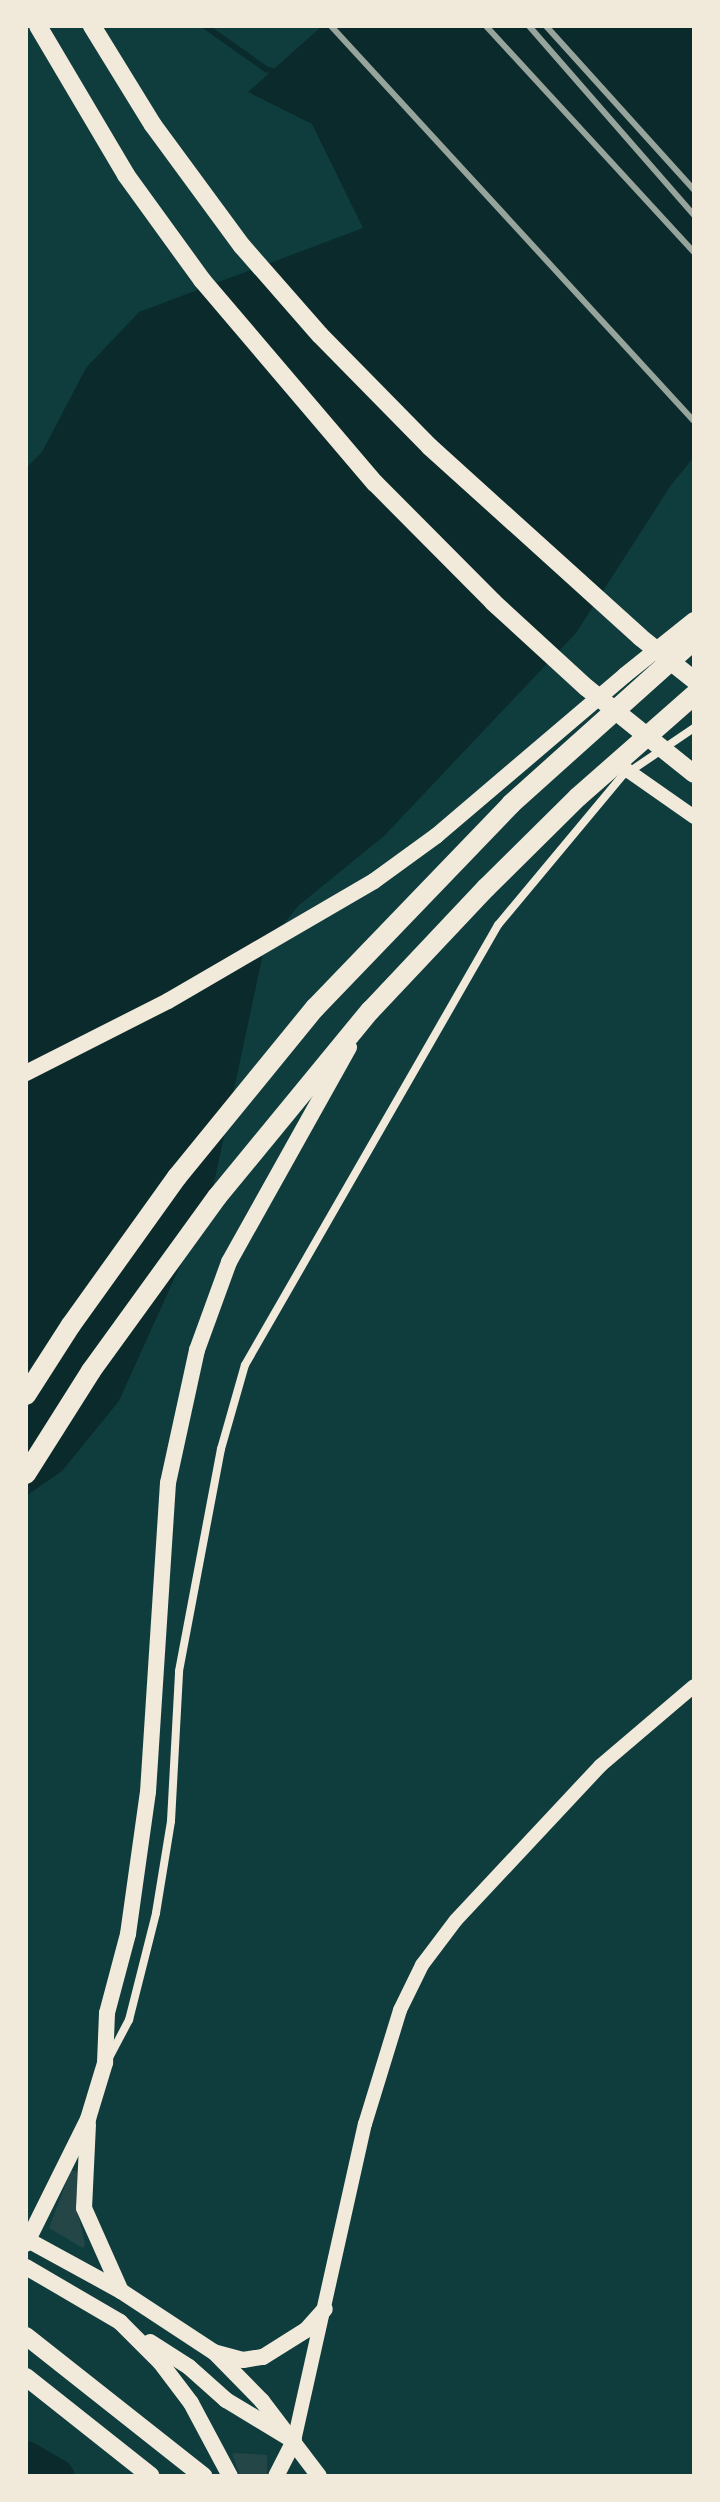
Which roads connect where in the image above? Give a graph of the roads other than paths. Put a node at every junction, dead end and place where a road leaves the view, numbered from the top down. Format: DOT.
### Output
graph roads {
  1 [pos="38,26"];
  2 [pos="92,26"];
  3 [pos="694,620"];
  4 [pos="694,640"];
  5 [pos="694,680"];
  6 [pos="694,695"];
  7 [pos="694,728"];
  8 [pos="627,770"];
  9 [pos="694,774"];
  10 [pos="694,817"];
  11 [pos="370,1011"];
  12 [pos="26,1073"];
  13 [pos="26,1395"];
  14 [pos="26,1474"];
  15 [pos="694,1686"];
  16 [pos="105,2063"];
  17 [pos="88,2119"];
  18 [pos="27,2241"];
  19 [pos="26,2267"];
  20 [pos="121,2291"];
  21 [pos="325,2309"];
  22 [pos="120,2322"];
  23 [pos="26,2336"];
  24 [pos="214,2352"];
  25 [pos="26,2377"];
  26 [pos="294,2441"];
  27 [pos="151,2476"];
  28 [pos="203,2476"];
  29 [pos="230,2476"];
  30 [pos="276,2476"];
  31 [pos="319,2476"];
  1 -- 9 [label="main road"];
  2 -- 5 [label="main road"];
  3 -- 12 [label="main road"];
  4 -- 13 [label="highway"];
  6 -- 11 [label="highway"];
  7 -- 8 [label="street"];
  8 -- 10 [label="street"];
  8 -- 16 [label="street"];
  11 -- 14 [label="highway"];
  11 -- 16 [label="main road"];
  15 -- 21 [label="street"];
  16 -- 17 [label="main road"];
  17 -- 18 [label="main road"];
  17 -- 20 [label="main road"];
  18 -- 20 [label="main road"];
  19 -- 22 [label="main road"];
  20 -- 24 [label="main road"];
  21 -- 24 [label="main road"];
  21 -- 26 [label="street"];
  22 -- 26 [label="main road"];
  22 -- 29 [label="main road"];
  23 -- 28 [label="main road"];
  24 -- 26 [label="main road"];
  25 -- 27 [label="main road"];
  26 -- 30 [label="main road"];
  26 -- 31 [label="main road"];
}
